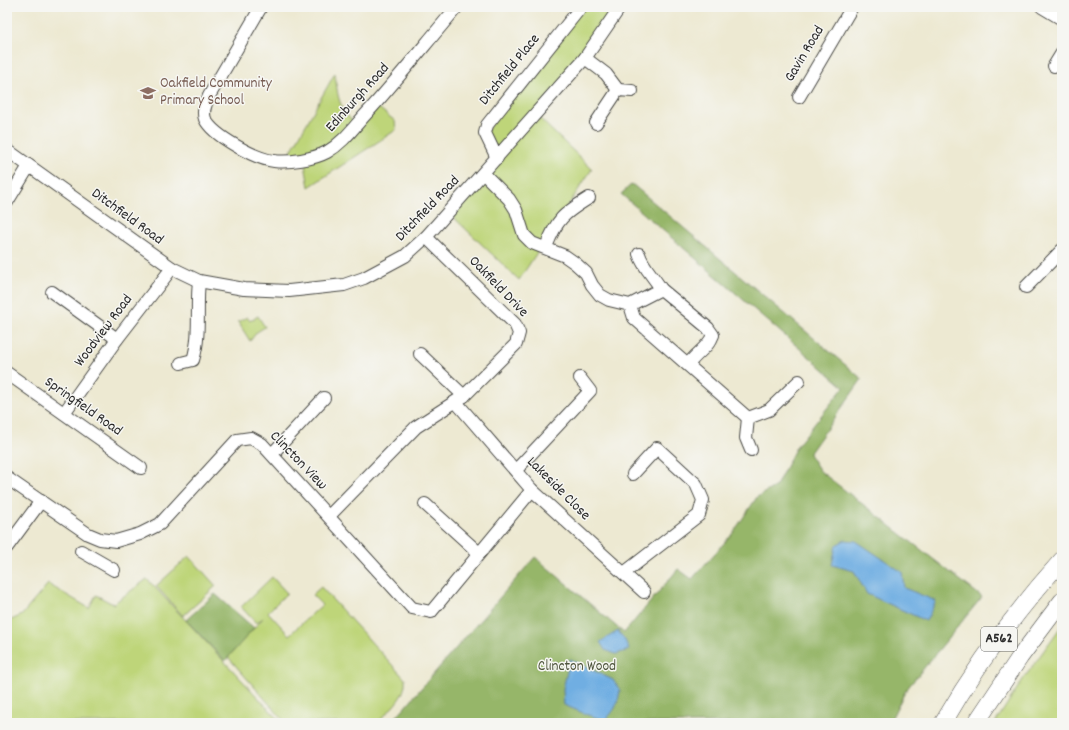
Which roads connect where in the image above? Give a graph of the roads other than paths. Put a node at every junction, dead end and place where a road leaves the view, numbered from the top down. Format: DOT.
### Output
graph roads {
  1 [pos="261,7"];
  2 [pos="457,7"];
  3 [pos="581,7"];
  4 [pos="620,7"];
  5 [pos="852,7"];
  6 [pos="1042,7"];
  7 [pos="1062,19"];
  8 [pos="1062,53"];
  9 [pos="585,58"];
  10 [pos="1054,66"];
  11 [pos="618,90"];
  12 [pos="632,91"];
  13 [pos="799,97"];
  14 [pos="595,122"];
  15 [pos="7,150"];
  16 [pos="497,158"];
  17 [pos="29,166"];
  18 [pos="484,174"];
  19 [pos="589,198"];
  20 [pos="7,202"];
  21 [pos="426,237"];
  22 [pos="546,247"];
  23 [pos="1062,250"];
  24 [pos="639,254"];
  25 [pos="172,268"];
  26 [pos="199,281"];
  27 [pos="1026,287"];
  28 [pos="661,289"];
  29 [pos="52,292"];
  30 [pos="630,305"];
  31 [pos="117,338"];
  32 [pos="420,354"];
  33 [pos="181,363"];
  34 [pos="688,366"];
  35 [pos="7,373"];
  36 [pos="580,378"];
  37 [pos="799,380"];
  38 [pos="324,398"];
  39 [pos="460,399"];
  40 [pos="64,413"];
  41 [pos="748,418"];
  42 [pos="751,450"];
  43 [pos="272,454"];
  44 [pos="141,468"];
  45 [pos="516,470"];
  46 [pos="633,474"];
  47 [pos="7,478"];
  48 [pos="532,490"];
  49 [pos="41,501"];
  50 [pos="425,504"];
  51 [pos="329,516"];
  52 [pos="100,539"];
  53 [pos="7,547"];
  54 [pos="81,551"];
  55 [pos="479,553"];
  56 [pos="93,558"];
  57 [pos="1062,560"];
  58 [pos="114,570"];
  59 [pos="624,573"];
  60 [pos="644,592"];
  61 [pos="1062,601"];
  62 [pos="944,723"];
  63 [pos="976,723"];
  1 -- 2 [label="street, Edinburgh Road"];
  3 -- 16 [label="street, Ditchfield Place"];
  4 -- 9 [label="street, Ditchfield Road"];
  5 -- 13 [label="street, Gavin Road"];
  6 -- 7 [label="street"];
  8 -- 10 [label="street"];
  9 -- 11 [label="street"];
  9 -- 16 [label="street, Ditchfield Road"];
  11 -- 12 [label="street"];
  11 -- 14 [label="street"];
  15 -- 17 [label="street, Ditchfield Road"];
  16 -- 18 [label="street, Ditchfield Road"];
  17 -- 20 [label="street"];
  17 -- 25 [label="street, Ditchfield Road"];
  18 -- 21 [label="street, Ditchfield Road"];
  18 -- 22 [label="street"];
  19 -- 22 [label="street"];
  21 -- 26 [label="street, Ditchfield Road"];
  21 -- 39 [label="street, Oakfield Drive"];
  22 -- 30 [label="street"];
  23 -- 27 [label="street"];
  24 -- 28 [label="street"];
  25 -- 26 [label="street, Ditchfield Road"];
  25 -- 31 [label="street, Woodview Road"];
  26 -- 33 [label="street"];
  28 -- 30 [label="street"];
  28 -- 34 [label="street"];
  29 -- 31 [label="street"];
  30 -- 34 [label="street"];
  31 -- 40 [label="street, Woodview Road"];
  32 -- 39 [label="street"];
  34 -- 41 [label="street"];
  35 -- 40 [label="street, Springfield Road"];
  36 -- 45 [label="street"];
  37 -- 41 [label="street"];
  38 -- 43 [label="street"];
  39 -- 45 [label="street, Lakeside Close"];
  39 -- 51 [label="street, Oakfield Drive"];
  40 -- 44 [label="street, Springfield Road"];
  41 -- 42 [label="street"];
  43 -- 51 [label="street, Clincton View"];
  43 -- 52 [label="street, Clincton View"];
  45 -- 48 [label="street, Lakeside Close"];
  46 -- 59 [label="street"];
  47 -- 49 [label="street, Clincton View"];
  48 -- 55 [label="street, Clincton View"];
  48 -- 59 [label="street, Lakeside Close"];
  49 -- 52 [label="street, Clincton View"];
  49 -- 53 [label="street"];
  50 -- 55 [label="street"];
  51 -- 55 [label="street, Clincton View"];
  52 -- 56 [label="street"];
  54 -- 56 [label="street"];
  56 -- 58 [label="street"];
  57 -- 62 [label="highway, A562"];
  59 -- 60 [label="street, Lakeside Close"];
  61 -- 63 [label="highway, A562"];
}
